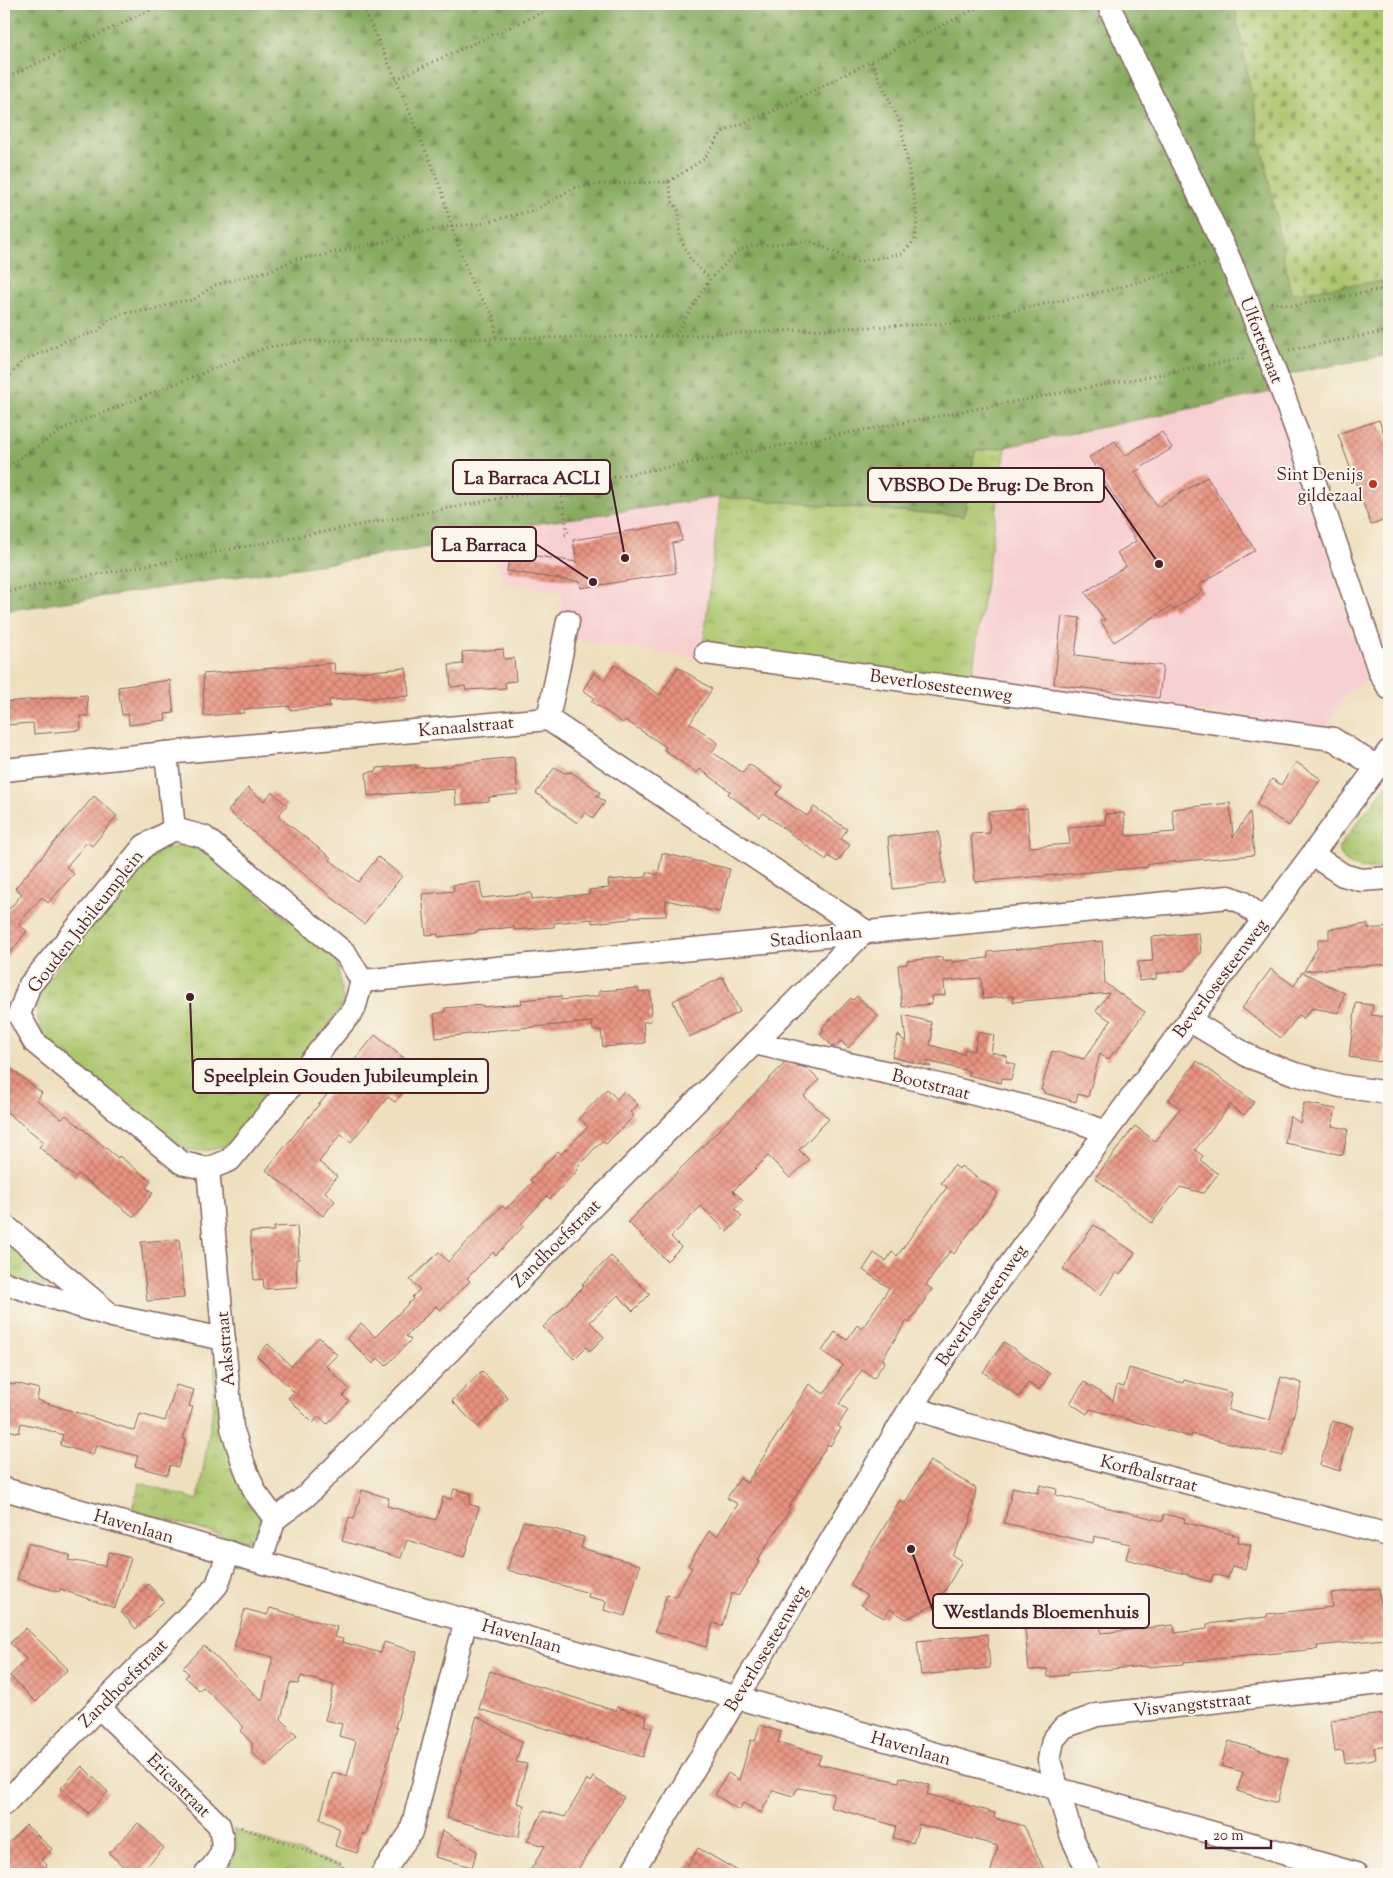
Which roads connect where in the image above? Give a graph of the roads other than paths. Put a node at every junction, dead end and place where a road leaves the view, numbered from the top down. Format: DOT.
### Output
graph roads {
  1 [pos="1108,4"];
  2 [pos="568,621"];
  3 [pos="706,653"];
  4 [pos="1389,688"];
  5 [pos="548,719"];
  6 [pos="166,753"];
  7 [pos="1383,759"];
  8 [pos="4,770"];
  9 [pos="174,829"];
  10 [pos="1313,854"];
  11 [pos="1389,878"];
  12 [pos="1264,920"];
  13 [pos="864,931"];
  14 [pos="362,981"];
  15 [pos="12,1015"];
  16 [pos="1190,1020"];
  17 [pos="754,1043"];
  18 [pos="1389,1093"];
  19 [pos="1106,1132"];
  20 [pos="208,1169"];
  21 [pos="4,1225"];
  22 [pos="4,1283"];
  23 [pos="112,1316"];
  24 [pos="224,1339"];
  25 [pos="911,1407"];
  26 [pos="4,1489"];
  27 [pos="275,1518"];
  28 [pos="1389,1535"];
  29 [pos="229,1552"];
  30 [pos="260,1561"];
  31 [pos="466,1620"];
  32 [pos="1389,1682"];
  33 [pos="735,1698"];
  34 [pos="99,1707"];
  35 [pos="1059,1789"];
  36 [pos="4,1804"];
  37 [pos="206,1874"];
  38 [pos="382,1874"];
  39 [pos="630,1874"];
  40 [pos="1089,1874"];
  41 [pos="1357,1874"];
  1 -- 4 [label="street, Ulfortstraat"];
  2 -- 5 [label="street"];
  3 -- 7 [label="street, Beverlosesteenweg"];
  5 -- 6 [label="street, Kanaalstraat"];
  5 -- 13 [label="street"];
  6 -- 8 [label="street, Kanaalstraat"];
  6 -- 9 [label="street"];
  7 -- 10 [label="street, Beverlosesteenweg"];
  9 -- 14 [label="street"];
  9 -- 15 [label="street, Gouden Jubileumplein"];
  10 -- 11 [label="street"];
  10 -- 12 [label="street, Beverlosesteenweg"];
  12 -- 13 [label="street, Stadionlaan"];
  12 -- 16 [label="street, Beverlosesteenweg"];
  13 -- 14 [label="street, Stadionlaan"];
  13 -- 17 [label="street, Zandhoefstraat"];
  14 -- 20 [label="street"];
  15 -- 20 [label="street, Gouden Jubileumplein"];
  16 -- 18 [label="street"];
  16 -- 19 [label="street, Beverlosesteenweg"];
  17 -- 19 [label="street, Bootstraat"];
  17 -- 27 [label="street, Zandhoefstraat"];
  19 -- 25 [label="street, Beverlosesteenweg"];
  20 -- 24 [label="street, Aakstraat"];
  21 -- 23 [label="street"];
  22 -- 23 [label="street"];
  23 -- 24 [label="street"];
  24 -- 27 [label="street, Aakstraat"];
  25 -- 28 [label="street, Korfbalstraat"];
  25 -- 33 [label="street, Beverlosesteenweg"];
  26 -- 29 [label="street, Havenlaan"];
  27 -- 30 [label="street"];
  29 -- 30 [label="street, Havenlaan"];
  29 -- 34 [label="street, Zandhoefstraat"];
  30 -- 31 [label="street, Havenlaan"];
  31 -- 33 [label="street, Havenlaan"];
  31 -- 38 [label="street, Havenlaan"];
  32 -- 35 [label="street, Visvangststraat"];
  33 -- 35 [label="street, Havenlaan"];
  33 -- 39 [label="street, Beverlosesteenweg"];
  34 -- 36 [label="street, Zandhoefstraat"];
  34 -- 37 [label="street, Ericastraat"];
  35 -- 40 [label="street, Visvangststraat"];
  35 -- 41 [label="street, Havenlaan"];
}
